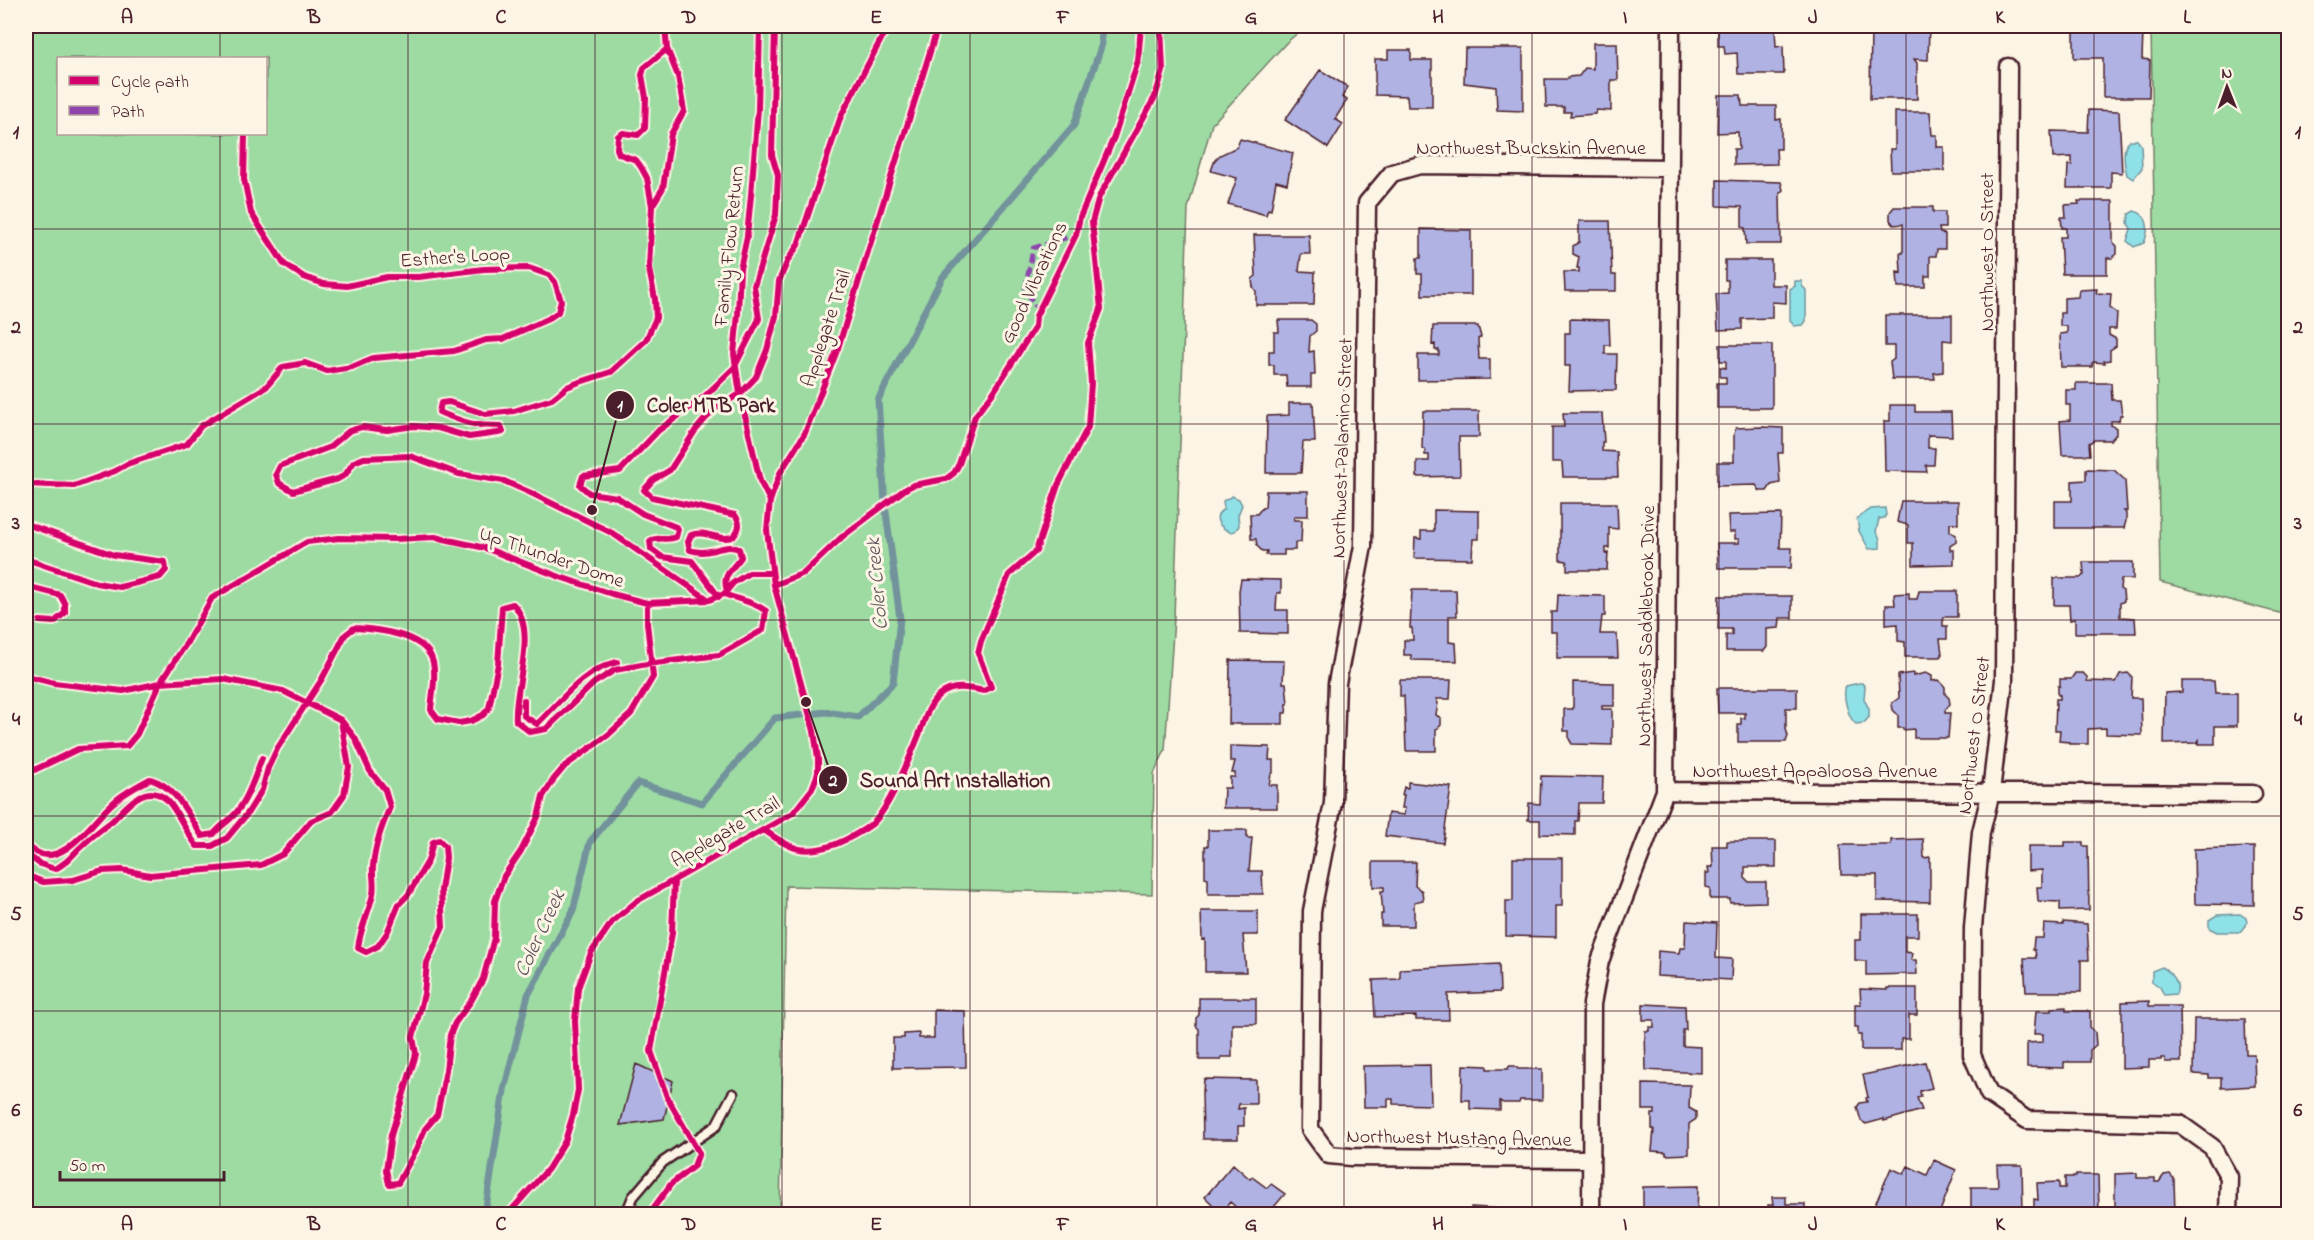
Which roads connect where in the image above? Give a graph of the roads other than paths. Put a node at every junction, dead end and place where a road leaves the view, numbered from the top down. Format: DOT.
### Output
graph roads {
  1 [pos="1671,26"];
  2 [pos="2008,67"];
  3 [pos="1670,168"];
  4 [pos="1392,173"];
  5 [pos="1665,791"];
  6 [pos="1991,792"];
  7 [pos="2253,794"];
  8 [pos="733,1094"];
  9 [pos="1329,1155"];
  10 [pos="1590,1160"];
  11 [pos="626,1215"];
  12 [pos="1591,1215"];
  13 [pos="2228,1215"];
  1 -- 3 [label="street, Northwest Saddlebrook Drive"];
  2 -- 6 [label="street, Northwest O Street"];
  3 -- 4 [label="street, Northwest Buckskin Avenue"];
  3 -- 5 [label="street, Northwest Saddlebrook Drive"];
  4 -- 9 [label="street, Northwest Palamino Street"];
  5 -- 6 [label="street, Northwest Appaloosa Avenue"];
  5 -- 10 [label="street, Northwest Saddlebrook Drive"];
  6 -- 7 [label="street, Northwest Appaloosa Avenue"];
  6 -- 13 [label="street, Northwest O Street"];
  8 -- 11 [label="lane"];
  9 -- 10 [label="street, Northwest Mustang Avenue"];
  10 -- 12 [label="street, Northwest Saddlebrook Drive"];
}
